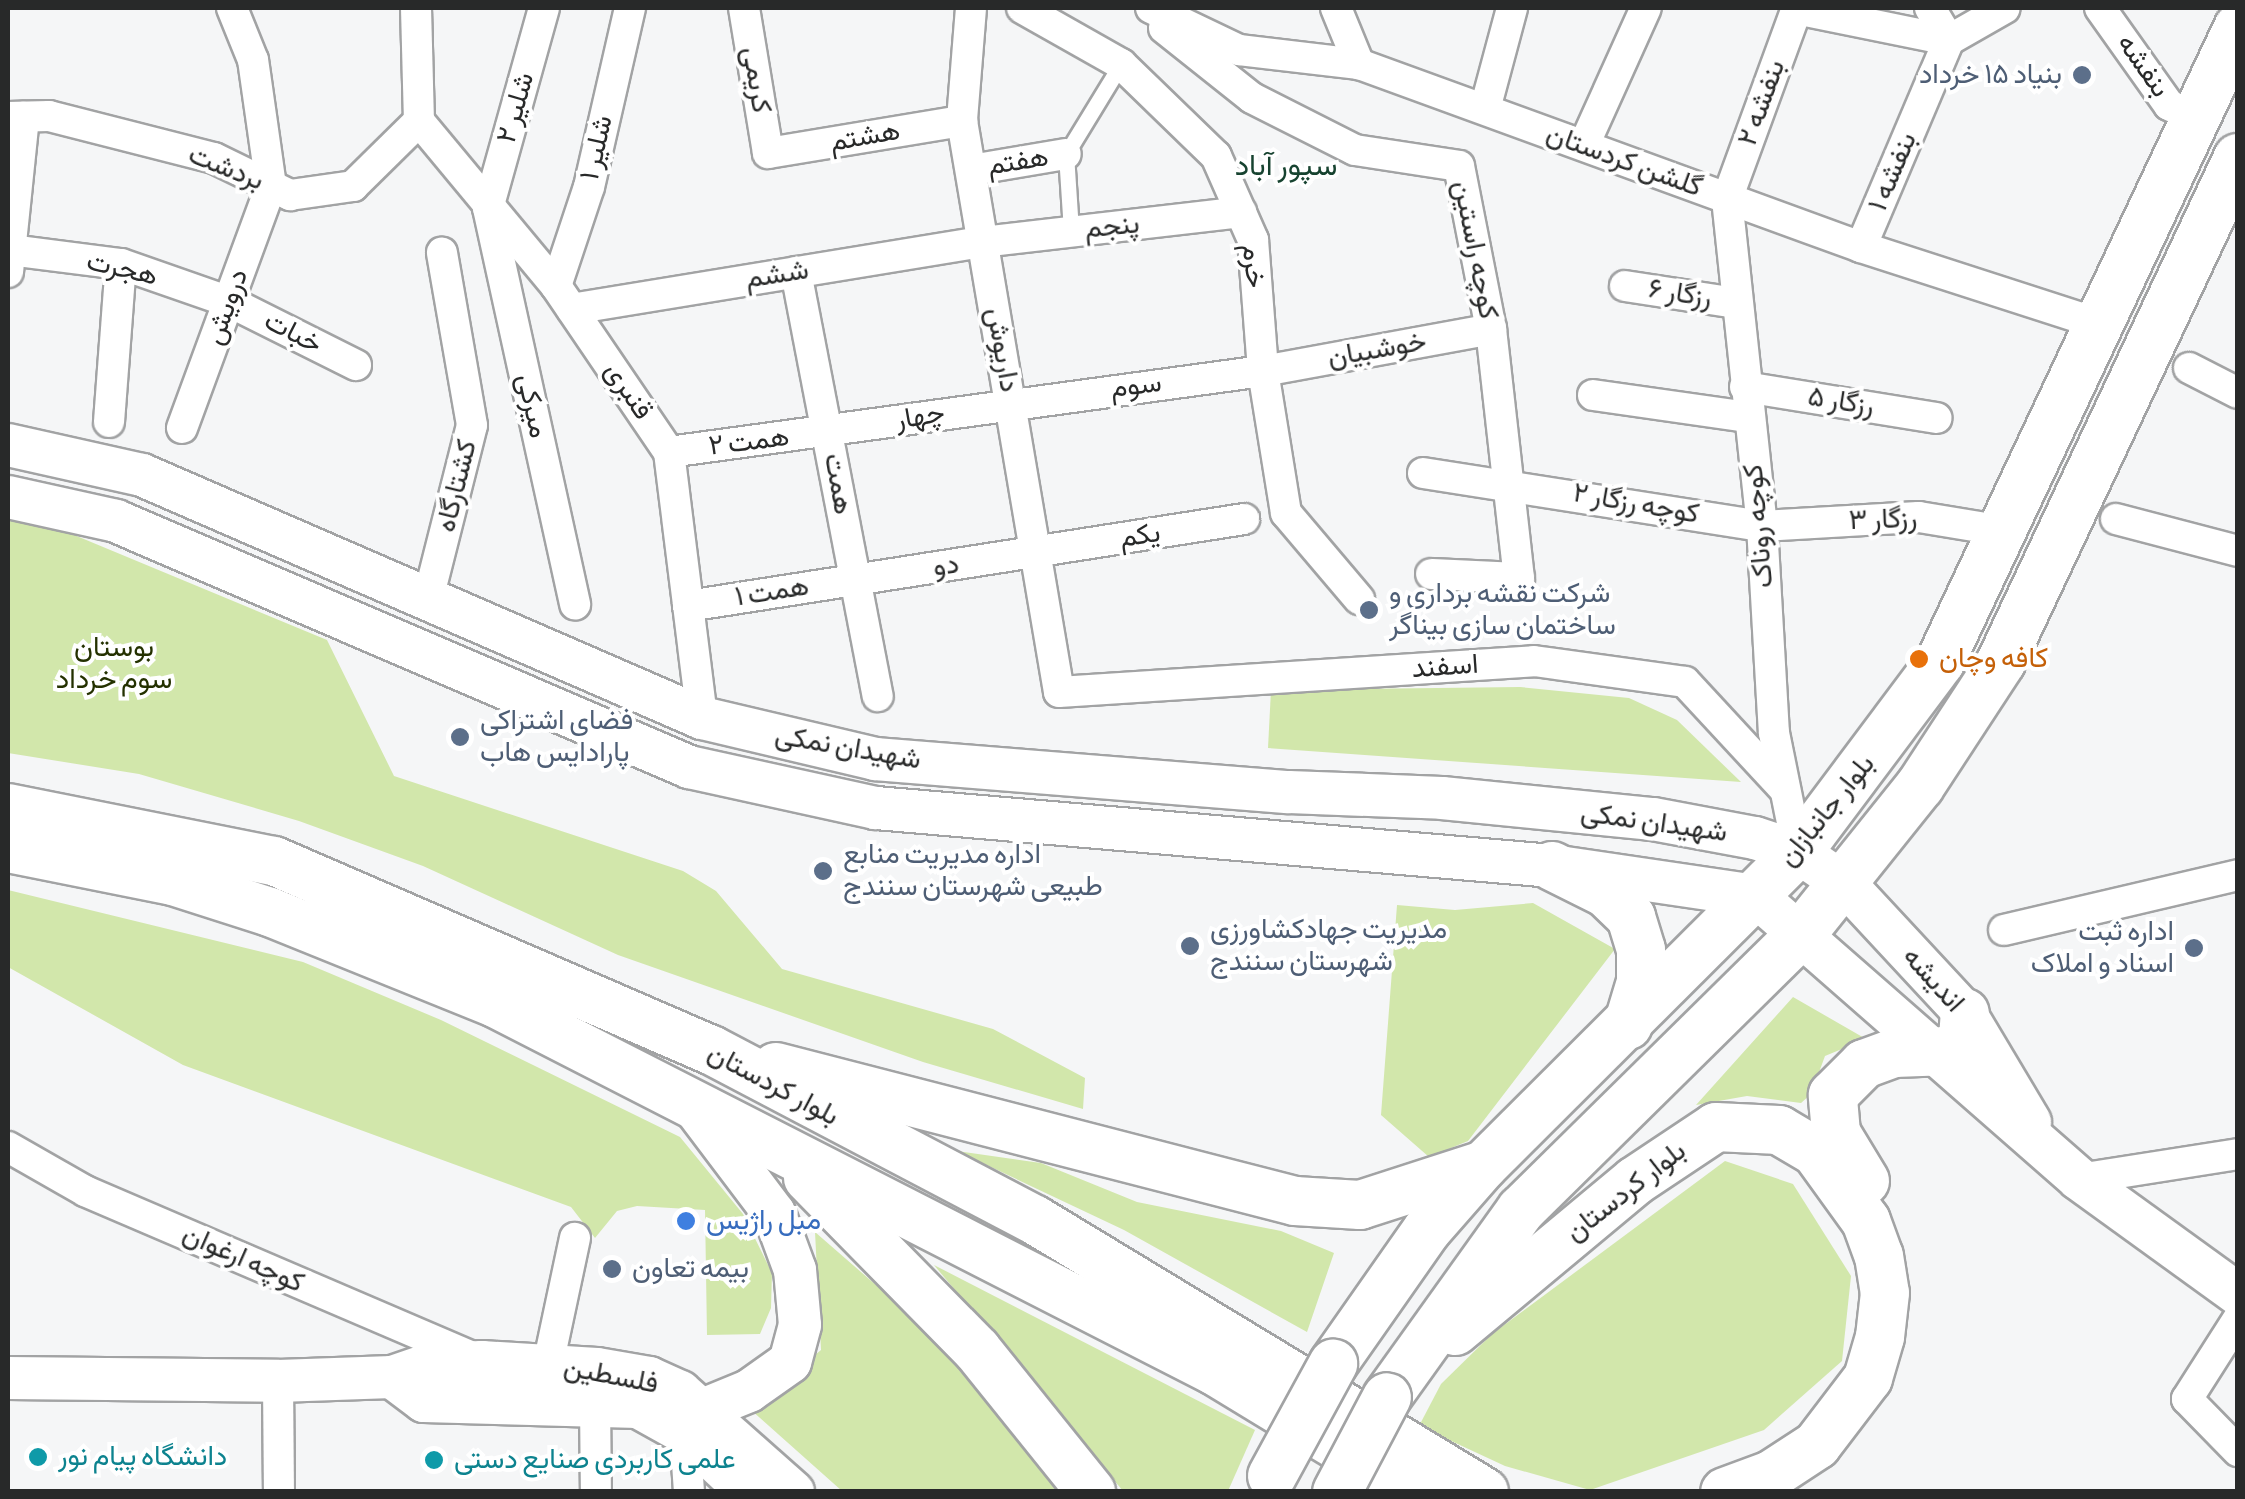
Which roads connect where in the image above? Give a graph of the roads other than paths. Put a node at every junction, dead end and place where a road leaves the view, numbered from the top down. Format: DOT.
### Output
graph roads {
  1 [pos="232,8"];
  2 [pos="416,8"];
  3 [pos="544,8"];
  4 [pos="630,8"];
  5 [pos="744,8"];
  6 [pos="970,8"];
  7 [pos="1022,8"];
  8 [pos="1138,8"];
  9 [pos="1151,8"];
  10 [pos="1336,8"];
  11 [pos="1512,8"];
  12 [pos="1646,8"];
  13 [pos="1797,8"];
  14 [pos="1930,8"];
  15 [pos="2005,8"];
  16 [pos="2100,8"];
  17 [pos="2238,28"];
  18 [pos="1949,40"];
  19 [pos="1121,64"];
  20 [pos="1359,64"];
  21 [pos="1485,110"];
  22 [pos="2192,116"];
  23 [pos="16,117"];
  24 [pos="962,120"];
  25 [pos="419,121"];
  26 [pos="1584,145"];
  27 [pos="768,153"];
  28 [pos="1066,154"];
  29 [pos="2238,158"];
  30 [pos="971,170"];
  31 [pos="271,186"];
  32 [pos="1728,199"];
  33 [pos="488,208"];
  34 [pos="1241,212"];
  35 [pos="1072,232"];
  36 [pos="983,242"];
  37 [pos="1861,248"];
  38 [pos="442,253"];
  39 [pos="9,261"];
  40 [pos="121,264"];
  41 [pos="796,272"];
  42 [pos="1624,286"];
  43 [pos="564,297"];
  44 [pos="230,302"];
  45 [pos="1736,303"];
  46 [pos="2097,324"];
  47 [pos="1491,329"];
  48 [pos="356,365"];
  49 [pos="2189,368"];
  50 [pos="1263,371"];
  51 [pos="2238,393"];
  52 [pos="1593,395"];
  53 [pos="1010,401"];
  54 [pos="1746,402"];
  55 [pos="1937,418"];
  56 [pos="109,422"];
  57 [pos="182,428"];
  58 [pos="829,433"];
  59 [pos="8,445"];
  60 [pos="668,452"];
  61 [pos="1423,473"];
  62 [pos="1510,482"];
  63 [pos="8,497"];
  64 [pos="1244,519"];
  65 [pos="2116,519"];
  66 [pos="1762,526"];
  67 [pos="2004,531"];
  68 [pos="2238,551"];
  69 [pos="1036,554"];
  70 [pos="1430,574"];
  71 [pos="856,578"];
  72 [pos="428,599"];
  73 [pos="1359,599"];
  74 [pos="576,605"];
  75 [pos="688,606"];
  76 [pos="1059,692"];
  77 [pos="878,696"];
  78 [pos="702,718"];
  79 [pos="1783,788"];
  80 [pos="8,808"];
  81 [pos="8,848"];
  82 [pos="1798,852"];
  83 [pos="1552,866"];
  84 [pos="2238,875"];
  85 [pos="1846,886"];
  86 [pos="1756,896"];
  87 [pos="2004,930"];
  88 [pos="1803,932"];
  89 [pos="1965,1013"];
  90 [pos="1628,1026"];
  91 [pos="712,1050"];
  92 [pos="1930,1053"];
  93 [pos="688,1099"];
  94 [pos="8,1147"];
  95 [pos="781,1150"];
  96 [pos="2238,1154"];
  97 [pos="1484,1165"];
  98 [pos="2079,1179"];
  99 [pos="774,1212"];
  100 [pos="576,1238"];
  101 [pos="2238,1294"];
  102 [pos="2238,1319"];
  103 [pos="482,1362"];
  104 [pos="548,1365"];
  105 [pos="392,1377"];
  106 [pos="8,1378"];
  107 [pos="278,1381"];
  108 [pos="1393,1388"];
  109 [pos="595,1403"];
  110 [pos="695,1421"];
  111 [pos="2238,1451"];
  112 [pos="1269,1484"];
  113 [pos="279,1492"];
  114 [pos="596,1492"];
  115 [pos="689,1492"];
  116 [pos="748,1492"];
  117 [pos="793,1492"];
  118 [pos="1091,1492"];
  119 [pos="1337,1492"];
  120 [pos="1414,1492"];
  121 [pos="1484,1492"];
  122 [pos="1725,1492"];
  123 [pos="1792,1492"];
  1 -- 31 [label="street"];
  2 -- 25 [label="street"];
  3 -- 33 [label="street, شلیر ۲"];
  4 -- 43 [label="street, شلیر ۱"];
  5 -- 27 [label="street, کریمی"];
  6 -- 24 [label="street, داریوش"];
  7 -- 19 [label="street, خرم"];
  8 -- 47 [label="street, کوچه راستین"];
  9 -- 20 [label="street, گلشن کردستان"];
  10 -- 20 [label="street"];
  11 -- 21 [label="street"];
  12 -- 26 [label="street"];
  13 -- 18 [label="street"];
  13 -- 32 [label="street, بنفشه ۲"];
  14 -- 18 [label="street"];
  15 -- 18 [label="street"];
  16 -- 22 [label="street, بنفشه"];
  17 -- 22 [label="main road, بلوار جانبازان"];
  18 -- 37 [label="street, بنفشه ۱"];
  19 -- 28 [label="lane"];
  19 -- 34 [label="street, خرم"];
  20 -- 21 [label="street, گلشن کردستان"];
  21 -- 26 [label="street, گلشن کردستان"];
  22 -- 46 [label="main road, بلوار جانبازان"];
  23 -- 31 [label="street, بردشت"];
  23 -- 39 [label="street, هجرت"];
  24 -- 27 [label="street, هشتم"];
  24 -- 30 [label="street, داریوش"];
  25 -- 31 [label="street, بردشت"];
  25 -- 33 [label="street, قنبری"];
  26 -- 32 [label="street, گلشن کردستان"];
  28 -- 30 [label="street, هفتم"];
  28 -- 35 [label="lane"];
  29 -- 85 [label="main road, بلوار جانبازان"];
  30 -- 36 [label="street, داریوش"];
  31 -- 44 [label="street, درویش"];
  32 -- 37 [label="street, گلشن کردستان"];
  32 -- 45 [label="street, کوچه روناک"];
  33 -- 43 [label="street, قنبری"];
  33 -- 74 [label="street, میرکی"];
  34 -- 35 [label="street, پنجم"];
  34 -- 50 [label="street, خرم"];
  35 -- 36 [label="street, پنجم"];
  36 -- 41 [label="street, ششم"];
  36 -- 53 [label="street, داریوش"];
  37 -- 46 [label="street, گلشن کردستان"];
  38 -- 72 [label="street, کشتارگاه"];
  39 -- 40 [label="street, هجرت"];
  40 -- 44 [label="street, هجرت"];
  40 -- 56 [label="street"];
  41 -- 43 [label="street, ششم"];
  41 -- 58 [label="street, همت"];
  42 -- 45 [label="street, رزگار ۶"];
  43 -- 60 [label="street, قنبری"];
  44 -- 48 [label="street, خبات"];
  44 -- 57 [label="street, درویش"];
  45 -- 54 [label="street, کوچه روناک"];
  46 -- 67 [label="main road, بلوار جانبازان"];
  47 -- 50 [label="street, خوشبیان"];
  47 -- 62 [label="street, کوچه راستین"];
  49 -- 51 [label="street"];
  50 -- 53 [label="street, سوم"];
  50 -- 73 [label="street, خرم"];
  52 -- 54 [label="street, رزگار ۵"];
  53 -- 58 [label="street, چهار"];
  53 -- 69 [label="street, داریوش"];
  54 -- 55 [label="street, رزگار ۵"];
  54 -- 66 [label="street, کوچه روناک"];
  58 -- 60 [label="street, همت ۲"];
  58 -- 71 [label="street, همت"];
  59 -- 72 [label="main road, شهیدان نمکی"];
  60 -- 75 [label="street, قنبری"];
  61 -- 62 [label="street, کوچه رزگار ۲"];
  62 -- 66 [label="street, کوچه رزگار ۲"];
  62 -- 70 [label="street, کوچه راستین"];
  63 -- 83 [label="main road, شهیدان نمکی"];
  64 -- 69 [label="street, یکم"];
  65 -- 68 [label="street"];
  66 -- 67 [label="street, رزگار ۳"];
  66 -- 79 [label="street, کوچه روناک"];
  67 -- 82 [label="main road, بلوار جانبازان"];
  69 -- 71 [label="street, دو"];
  69 -- 76 [label="street, داریوش"];
  71 -- 75 [label="street, همت ۱"];
  71 -- 77 [label="street, همت"];
  72 -- 78 [label="main road, شهیدان نمکی"];
  75 -- 78 [label="street, قنبری"];
  76 -- 79 [label="street, اسفند"];
  78 -- 82 [label="main road, شهیدان نمکی"];
  79 -- 82 [label="street, کوچه روناک"];
  80 -- 91 [label="main road, بلوار کردستان"];
  81 -- 93 [label="main road, بلوار کردستان"];
  82 -- 85 [label="main road, اندیشه"];
  82 -- 86 [label="main road, بلوار جانبازان"];
  83 -- 86 [label="main road, شهیدان نمکی"];
  83 -- 90 [label="main road"];
  84 -- 87 [label="street"];
  85 -- 88 [label="main road, بلوار جانبازان"];
  85 -- 89 [label="main road, اندیشه"];
  86 -- 88 [label="main road, اندیشه"];
  86 -- 90 [label="main road, بلوار جانبازان"];
  88 -- 92 [label="main road, اندیشه"];
  88 -- 108 [label="main road, بلوار جانبازان"];
  89 -- 92 [label="main road"];
  89 -- 98 [label="main road, اندیشه"];
  90 -- 97 [label="main road, بلوار جانبازان"];
  91 -- 97 [label="main road"];
  91 -- 121 [label="main road, بلوار کردستان"];
  92 -- 98 [label="main road, اندیشه"];
  92 -- 123 [label="main road"];
  93 -- 95 [label="main road, بلوار کردستان"];
  93 -- 99 [label="main road"];
  94 -- 103 [label="street, کوچه ارغوان"];
  95 -- 99 [label="main road"];
  95 -- 118 [label="main road"];
  95 -- 120 [label="main road, بلوار کردستان"];
  96 -- 98 [label="street"];
  97 -- 112 [label="main road, بلوار جانبازان, bridge"];
  98 -- 101 [label="main road, اندیشه"];
  99 -- 110 [label="main road"];
  100 -- 104 [label="street"];
  102 -- 111 [label="street"];
  103 -- 104 [label="main road, فلسطین"];
  103 -- 105 [label="main road, فلسطین"];
  104 -- 110 [label="main road, فلسطین"];
  105 -- 107 [label="main road, فلسطین"];
  105 -- 109 [label="main road, فلسطین"];
  106 -- 107 [label="main road, فلسطین"];
  107 -- 113 [label="street"];
  108 -- 119 [label="main road, بلوار جانبازان, bridge"];
  108 -- 122 [label="main road, بلوار کردستان"];
  109 -- 110 [label="main road, فلسطین"];
  109 -- 114 [label="street"];
  110 -- 115 [label="street"];
  110 -- 116 [label="main road, فلسطین"];
  110 -- 117 [label="main road, فلسطین"];
}
